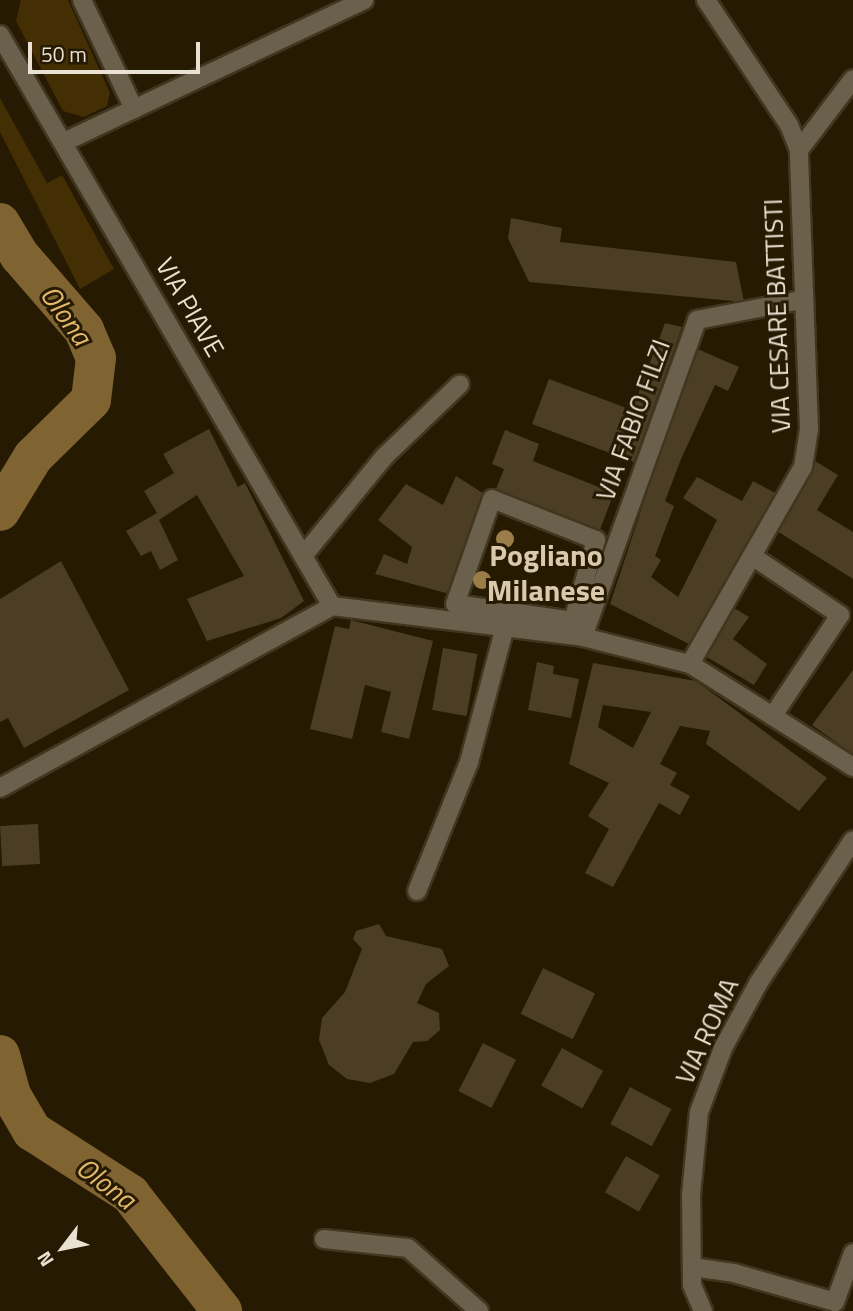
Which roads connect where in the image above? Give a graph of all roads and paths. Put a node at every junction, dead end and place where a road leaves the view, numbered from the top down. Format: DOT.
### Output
graph roads {
  1 [pos="82,0"];
  2 [pos="364,0"];
  3 [pos="705,0"];
  4 [pos="0,35"];
  5 [pos="853,79"];
  6 [pos="134,109"];
  7 [pos="64,142"];
  8 [pos="799,150"];
  9 [pos="801,300"];
  10 [pos="460,384"];
  11 [pos="303,556"];
  12 [pos="752,556"];
  13 [pos="332,606"];
  14 [pos="505,627"];
  15 [pos="578,629"];
  16 [pos="690,664"];
  17 [pos="774,714"];
  18 [pos="853,767"];
  19 [pos="0,788"];
  20 [pos="853,840"];
  21 [pos="417,891"];
  22 [pos="324,1239"];
  23 [pos="853,1253"];
  24 [pos="692,1267"];
  25 [pos="479,1311"];
  26 [pos="703,1311"];
  1 -- 6 [label="street"];
  2 -- 6 [label="street"];
  3 -- 8 [label="street"];
  4 -- 7 [label="street, VIA PIAVE"];
  5 -- 8 [label="street"];
  6 -- 7 [label="street"];
  7 -- 11 [label="street, VIA PIAVE"];
  8 -- 9 [label="street, VIA CESARE BATTISTI"];
  9 -- 12 [label="street, VIA CESARE BATTISTI"];
  9 -- 15 [label="street, VIA FABIO FILZI"];
  10 -- 11 [label="street"];
  11 -- 13 [label="street, VIA PIAVE"];
  12 -- 16 [label="street, VIA CESARE BATTISTI"];
  12 -- 17 [label="street"];
  13 -- 14 [label="street"];
  13 -- 19 [label="street"];
  14 -- 15 [label="street"];
  14 -- 21 [label="street"];
  15 -- 15 [label="street"];
  15 -- 16 [label="street"];
  16 -- 17 [label="street"];
  17 -- 18 [label="street"];
  20 -- 24 [label="street, VIA ROMA"];
  22 -- 25 [label="street"];
  23 -- 24 [label="street"];
  24 -- 26 [label="street, VIA ROMA"];
}
